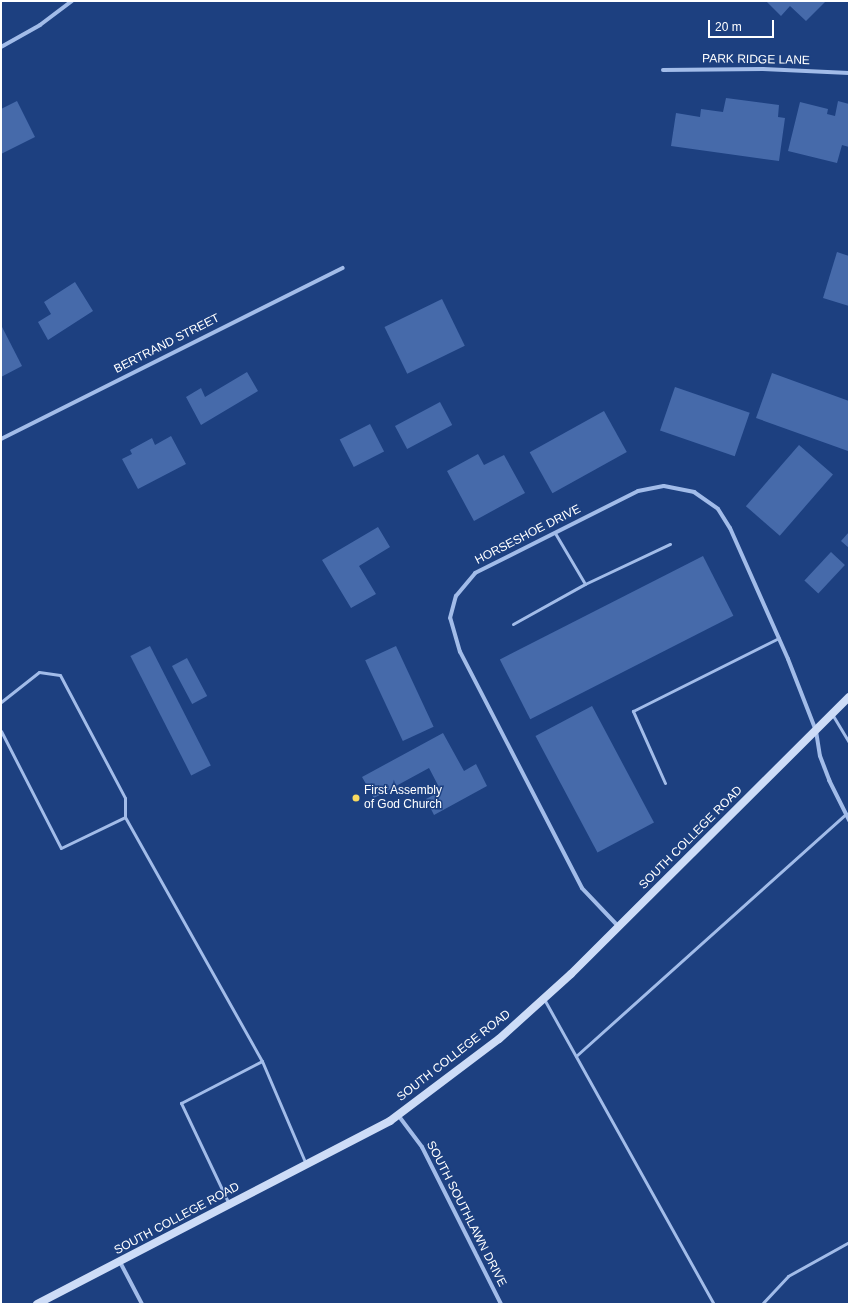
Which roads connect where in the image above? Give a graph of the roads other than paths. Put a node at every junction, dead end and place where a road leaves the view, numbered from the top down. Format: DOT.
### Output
graph roads {
  1 [pos="72,1"];
  2 [pos="1,47"];
  3 [pos="663,70"];
  4 [pos="849,73"];
  5 [pos="343,268"];
  6 [pos="1,439"];
  7 [pos="555,533"];
  8 [pos="670,544"];
  9 [pos="585,584"];
  10 [pos="513,624"];
  11 [pos="778,638"];
  12 [pos="849,697"];
  13 [pos="1,702"];
  14 [pos="832,714"];
  15 [pos="1,731"];
  16 [pos="816,731"];
  17 [pos="849,742"];
  18 [pos="665,783"];
  19 [pos="846,814"];
  20 [pos="125,817"];
  21 [pos="849,820"];
  22 [pos="619,927"];
  23 [pos="544,999"];
  24 [pos="576,1056"];
  25 [pos="262,1061"];
  26 [pos="398,1115"];
  27 [pos="307,1166"];
  28 [pos="229,1204"];
  29 [pos="849,1242"];
  30 [pos="120,1262"];
  31 [pos="37,1304"];
  32 [pos="142,1304"];
  33 [pos="501,1304"];
  34 [pos="714,1304"];
  35 [pos="762,1304"];
  1 -- 2 [label="street"];
  3 -- 4 [label="street, PARK RIDGE LANE"];
  5 -- 6 [label="street, BERTRAND STREET"];
  7 -- 9 [label="lane"];
  7 -- 11 [label="street, HORSESHOE DRIVE"];
  7 -- 22 [label="street, HORSESHOE DRIVE"];
  8 -- 9 [label="lane"];
  9 -- 10 [label="lane"];
  11 -- 16 [label="street, HORSESHOE DRIVE"];
  11 -- 18 [label="lane"];
  12 -- 14 [label="main road, SOUTH COLLEGE ROAD"];
  13 -- 20 [label="lane"];
  14 -- 16 [label="main road, SOUTH COLLEGE ROAD"];
  14 -- 17 [label="lane"];
  15 -- 20 [label="lane"];
  16 -- 19 [label="street, HORSESHOE DRIVE"];
  16 -- 22 [label="main road, SOUTH COLLEGE ROAD"];
  19 -- 21 [label="street, HORSESHOE DRIVE"];
  19 -- 24 [label="lane"];
  20 -- 25 [label="lane"];
  22 -- 23 [label="main road, SOUTH COLLEGE ROAD"];
  23 -- 24 [label="lane"];
  23 -- 26 [label="main road, SOUTH COLLEGE ROAD"];
  24 -- 34 [label="lane"];
  25 -- 27 [label="lane"];
  25 -- 28 [label="lane"];
  26 -- 27 [label="main road, SOUTH COLLEGE ROAD"];
  26 -- 33 [label="street, SOUTH SOUTHLAWN DRIVE"];
  27 -- 28 [label="main road, SOUTH COLLEGE ROAD"];
  28 -- 30 [label="main road, SOUTH COLLEGE ROAD"];
  29 -- 35 [label="lane"];
  30 -- 31 [label="main road, SOUTH COLLEGE ROAD"];
  30 -- 32 [label="street"];
}
